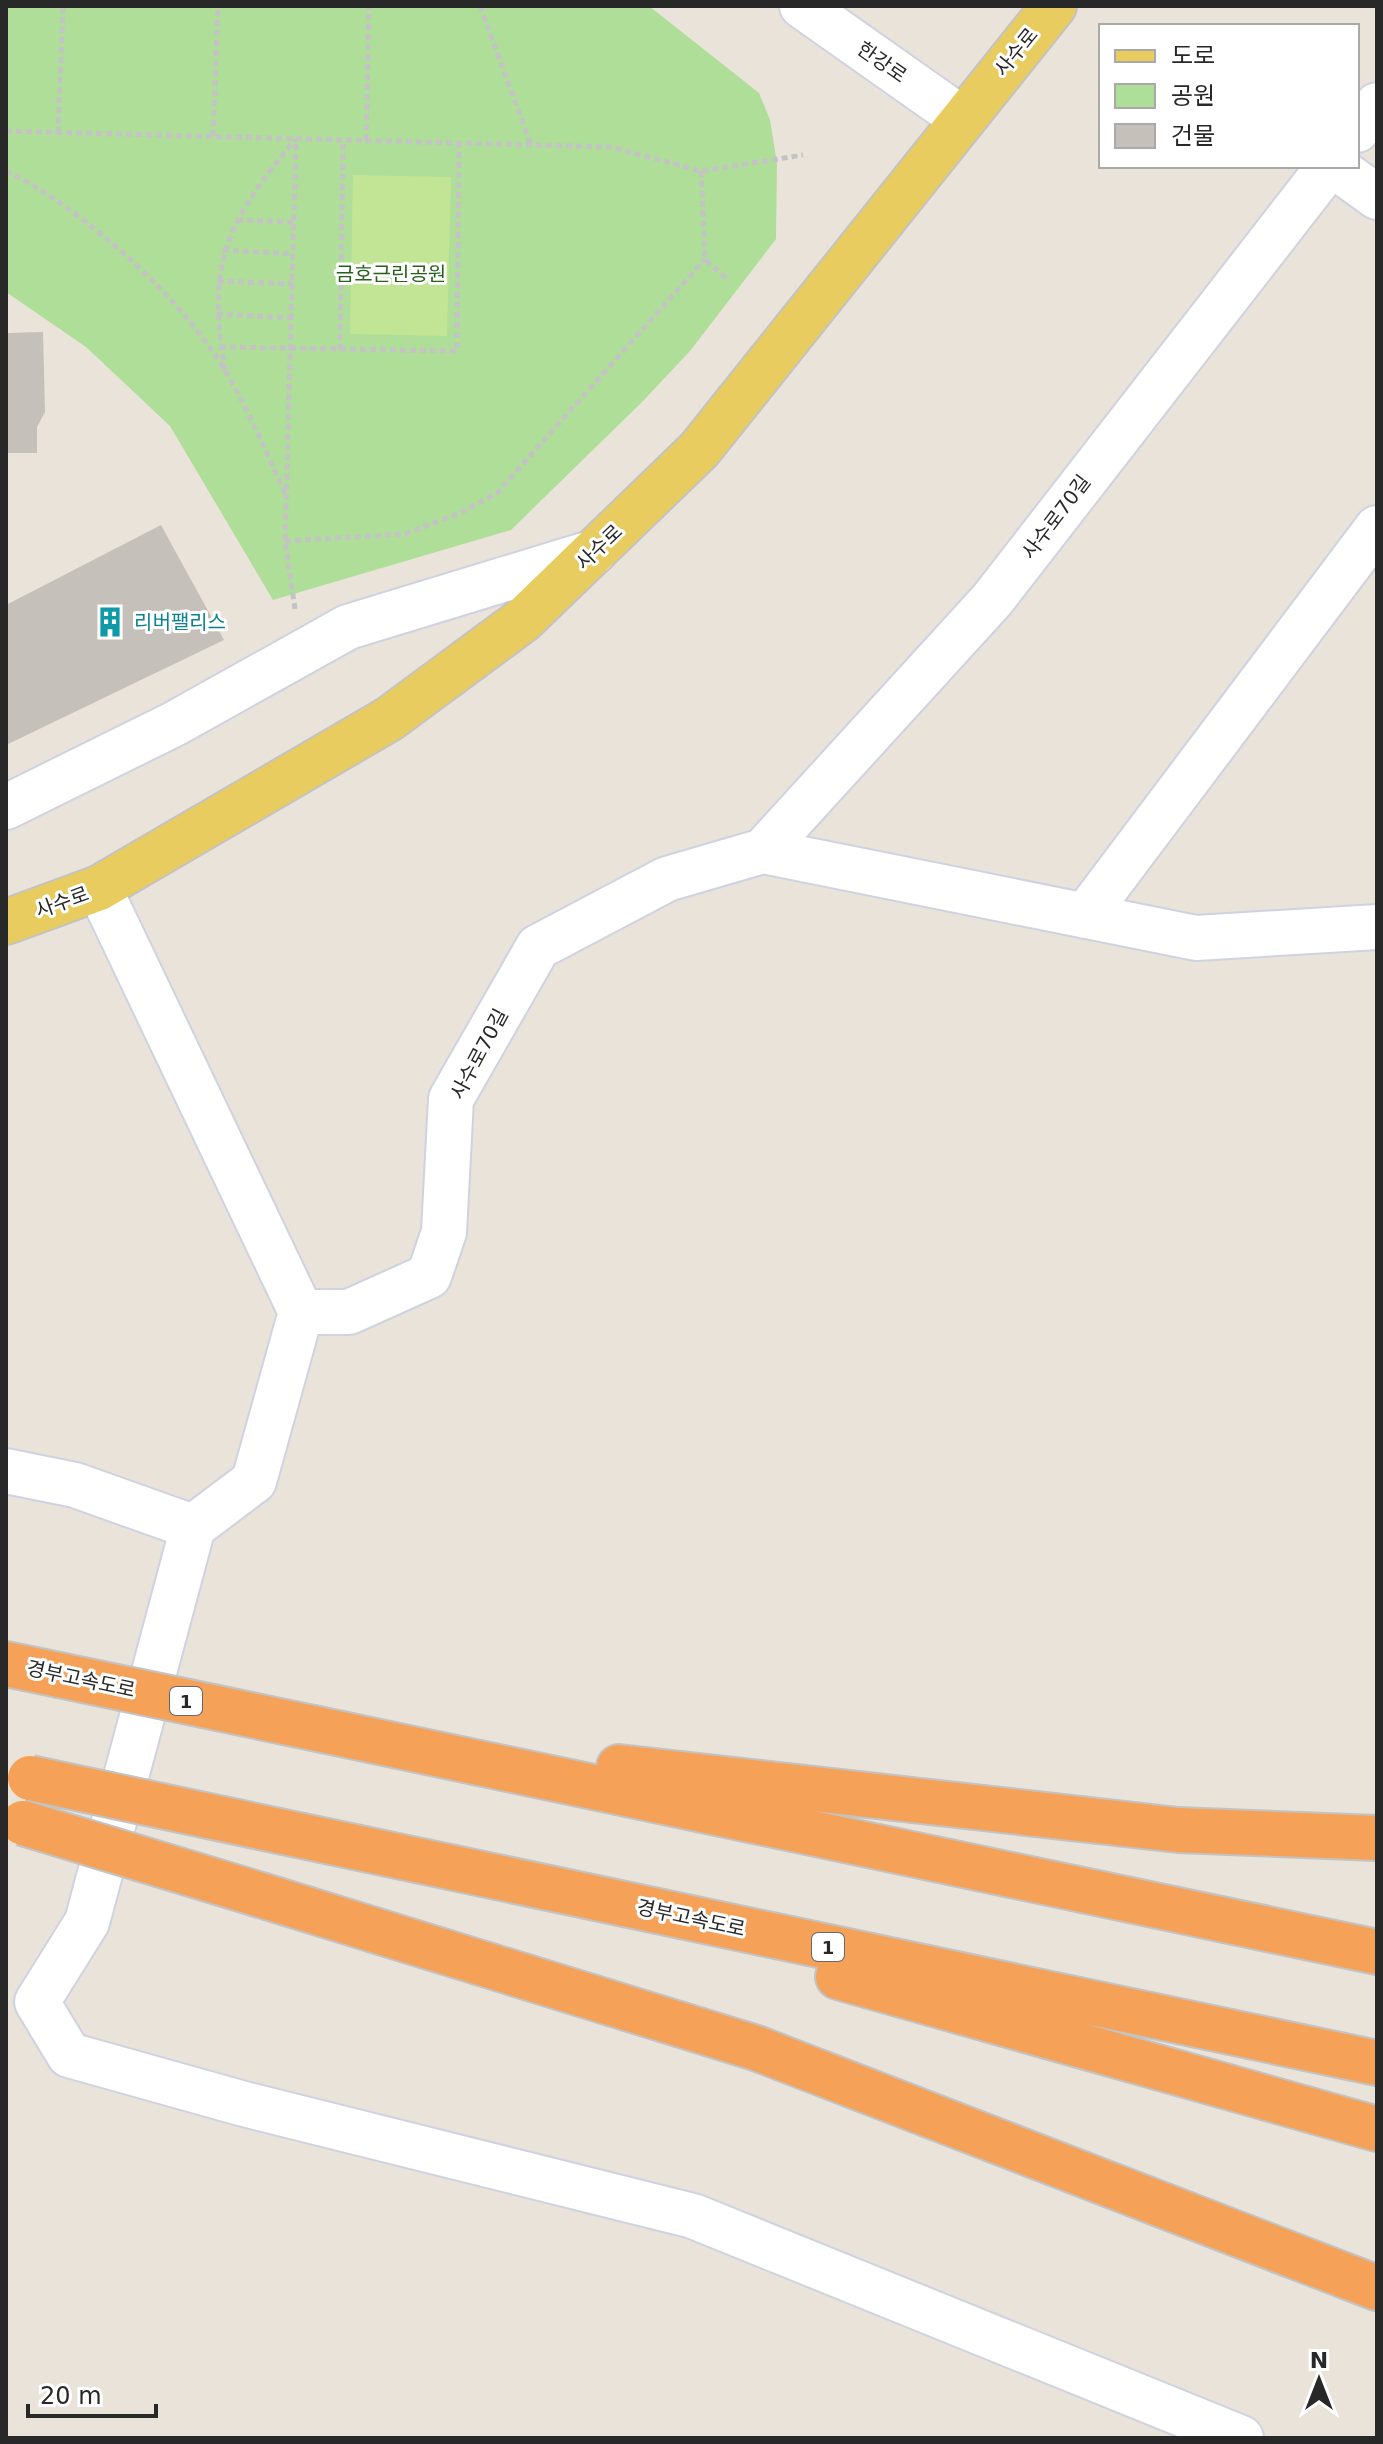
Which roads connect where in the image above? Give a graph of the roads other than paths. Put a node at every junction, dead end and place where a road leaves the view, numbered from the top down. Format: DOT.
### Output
graph roads {
  1 [pos="802,6"];
  2 [pos="1054,6"];
  3 [pos="1377,105"];
  4 [pos="961,118"];
  5 [pos="1359,128"];
  6 [pos="1330,168"];
  7 [pos="1335,168"];
  8 [pos="1377,197"];
  9 [pos="1377,528"];
  10 [pos="594,552"];
  11 [pos="6,807"];
  12 [pos="763,851"];
  13 [pos="99,888"];
  14 [pos="1085,916"];
  15 [pos="6,922"];
  16 [pos="1377,927"];
  17 [pos="301,1312"];
  18 [pos="6,1471"];
  19 [pos="193,1527"];
  20 [pos="6,1664"];
  21 [pos="332,1732"];
  22 [pos="18,1776"];
  23 [pos="14,1821"];
  24 [pos="1377,1838"];
  25 [pos="455,1868"];
  26 [pos="1377,1952"];
  27 [pos="22,1996"];
  28 [pos="1377,2063"];
  29 [pos="1377,2129"];
  30 [pos="1377,2288"];
  31 [pos="1241,2438"];
  1 -- 4 [label="street, 한강로"];
  2 -- 4 [label="main road, 사수로"];
  3 -- 5 [label="street"];
  4 -- 10 [label="main road, 사수로"];
  6 -- 12 [label="street, 사수로70길"];
  7 -- 8 [label="street"];
  9 -- 14 [label="street"];
  10 -- 11 [label="street"];
  10 -- 13 [label="main road, 사수로"];
  12 -- 14 [label="street, 사수로70길"];
  12 -- 17 [label="street, 사수로70길"];
  13 -- 15 [label="main road, 사수로"];
  13 -- 17 [label="street"];
  14 -- 16 [label="street, 사수로70길"];
  17 -- 19 [label="street"];
  18 -- 19 [label="street"];
  19 -- 27 [label="street"];
  20 -- 21 [label="highway, 경부고속도로 / 1, bridge"];
  21 -- 24 [label="highway"];
  21 -- 26 [label="highway, 경부고속도로 / 1"];
  22 -- 25 [label="highway, 경부고속도로 / 1, bridge"];
  23 -- 30 [label="highway, bridge"];
  25 -- 28 [label="highway, 경부고속도로 / 1"];
  25 -- 29 [label="highway"];
  27 -- 31 [label="street"];
}
